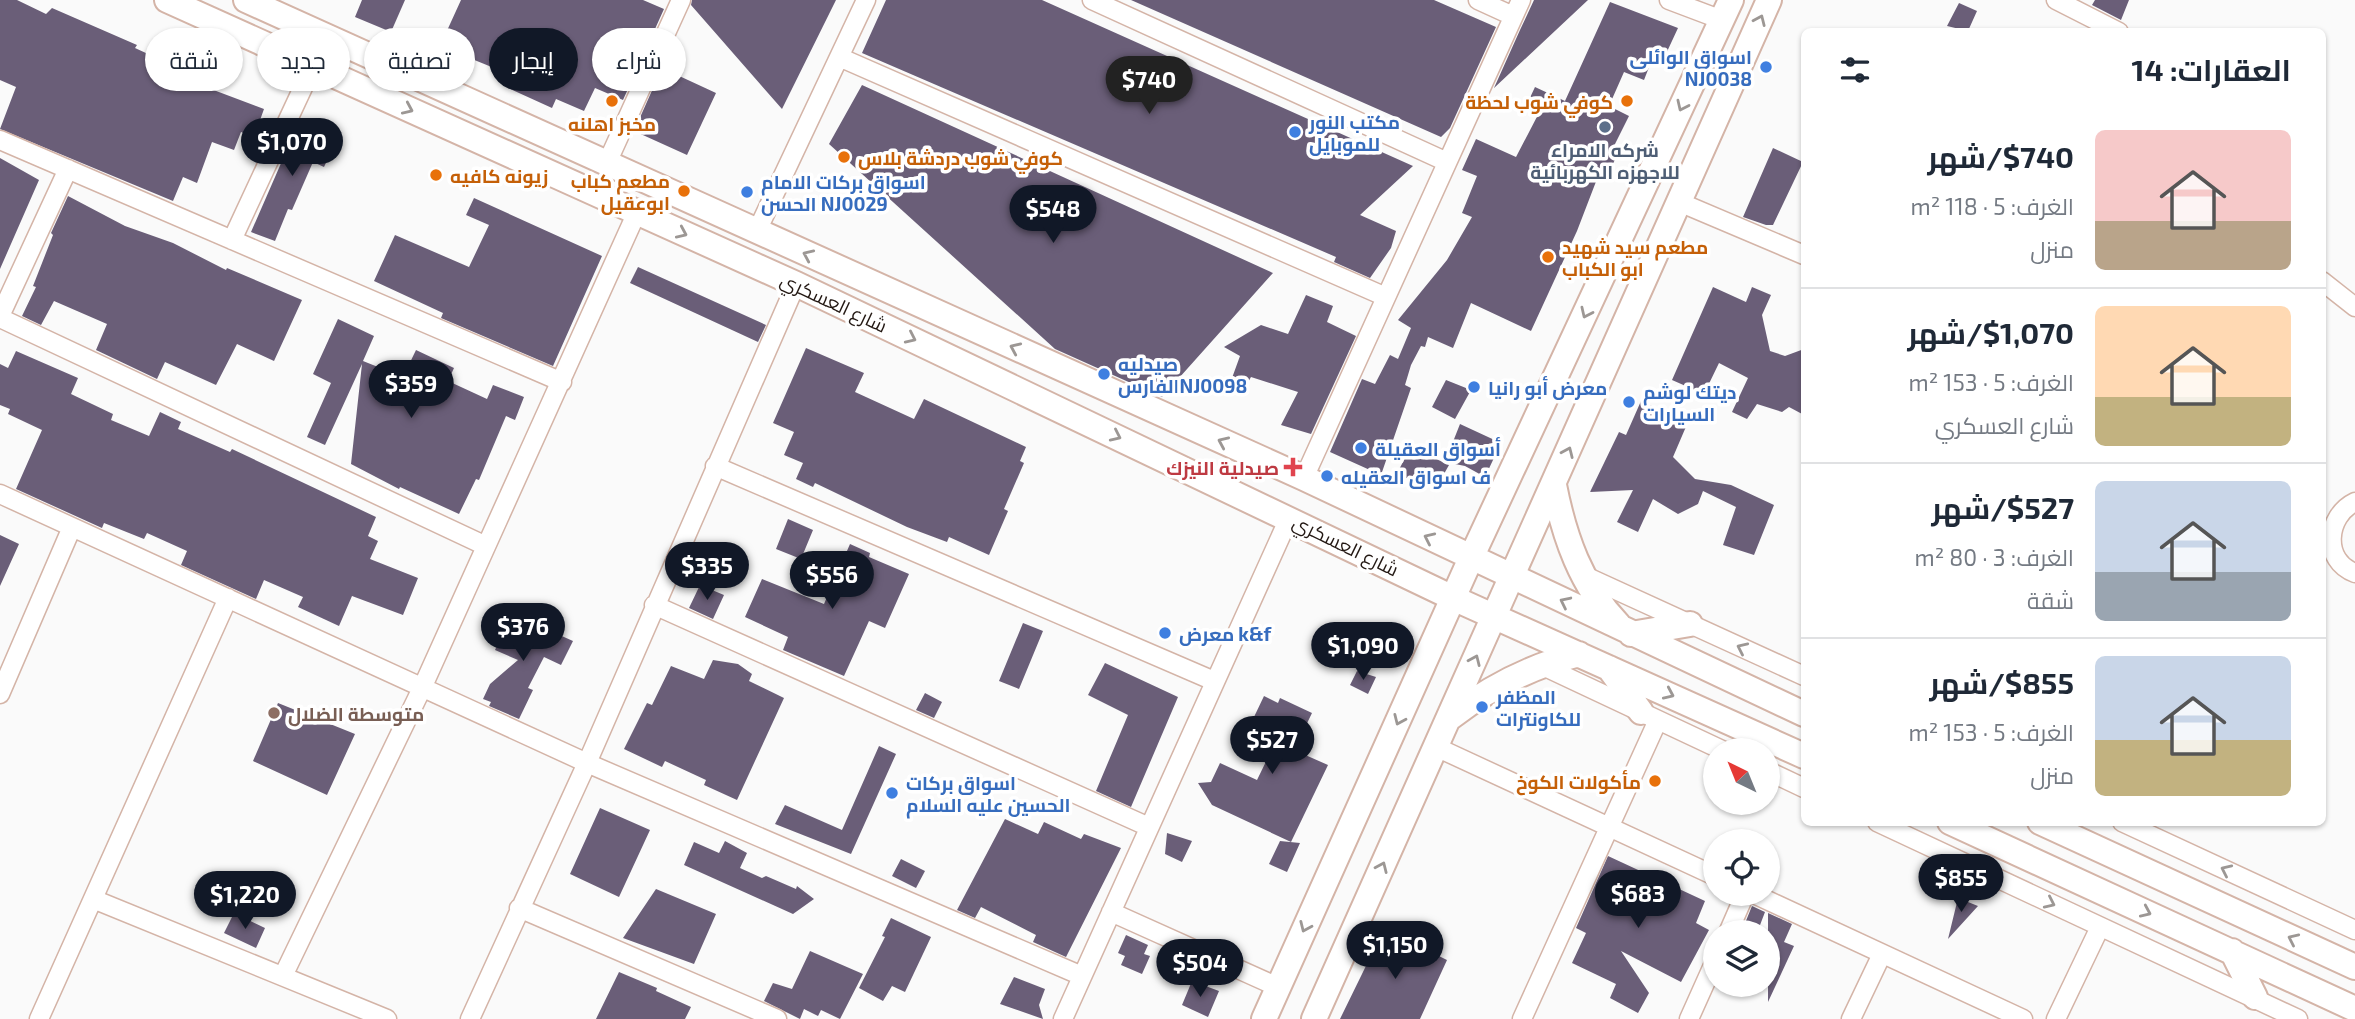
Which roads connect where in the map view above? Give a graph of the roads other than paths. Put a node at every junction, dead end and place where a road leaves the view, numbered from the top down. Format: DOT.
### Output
graph roads {
  1 [pos="167,0"];
  2 [pos="233,0"];
  3 [pos="246,0"];
  4 [pos="681,0"];
  5 [pos="866,0"];
  6 [pos="1092,0"];
  7 [pos="1478,0"];
  8 [pos="1669,0"];
  9 [pos="1769,0"];
  10 [pos="2056,0"];
  11 [pos="1517,8"];
  12 [pos="1726,10"];
  13 [pos="284,17"];
  14 [pos="218,23"];
  15 [pos="270,28"];
  16 [pos="2111,28"];
  17 [pos="257,41"];
  18 [pos="839,57"];
  19 [pos="350,83"];
  20 [pos="301,91"];
  21 [pos="0,140"];
  22 [pos="1447,162"];
  23 [pos="607,163"];
  24 [pos="68,169"];
  25 [pos="1679,202"];
  26 [pos="637,212"];
  27 [pos="757,232"];
  28 [pos="232,240"];
  29 [pos="1801,254"];
  30 [pos="796,284"];
  31 [pos="2326,284"];
  32 [pos="1386,297"];
  33 [pos="2355,307"];
  34 [pos="0,317"];
  35 [pos="562,382"];
  36 [pos="715,466"];
  37 [pos="1304,478"];
  38 [pos="1554,485"];
  39 [pos="0,494"];
  40 [pos="2355,502"];
  41 [pos="1289,518"];
  42 [pos="72,527"];
  43 [pos="2327,531"];
  44 [pos="486,546"];
  45 [pos="1471,558"];
  46 [pos="2355,573"];
  47 [pos="1583,575"];
  48 [pos="1513,578"];
  49 [pos="228,598"];
  50 [pos="1454,598"];
  51 [pos="654,605"];
  52 [pos="1494,616"];
  53 [pos="1690,624"];
  54 [pos="1627,632"];
  55 [pos="1579,654"];
  56 [pos="1541,665"];
  57 [pos="1609,667"];
  58 [pos="1801,676"];
  59 [pos="1214,681"];
  60 [pos="422,687"];
  61 [pos="0,694"];
  62 [pos="1801,713"];
  63 [pos="1649,716"];
  64 [pos="1448,720"];
  65 [pos="1703,741"];
  66 [pos="1436,747"];
  67 [pos="1801,755"];
  68 [pos="587,763"];
  69 [pos="1780,777"];
  70 [pos="1801,787"];
  71 [pos="1885,826"];
  72 [pos="1959,826"];
  73 [pos="2049,826"];
  74 [pos="2131,826"];
  75 [pos="1149,827"];
  76 [pos="1609,827"];
  77 [pos="1703,870"];
  78 [pos="93,899"];
  79 [pos="1780,906"];
  80 [pos="519,908"];
  81 [pos="1111,912"];
  82 [pos="2100,927"];
  83 [pos="2355,930"];
  84 [pos="2232,951"];
  85 [pos="1882,954"];
  86 [pos="2355,967"];
  87 [pos="283,976"];
  88 [pos="1082,976"];
  89 [pos="1278,987"];
  90 [pos="1703,988"];
  91 [pos="2255,997"];
  92 [pos="2355,1009"];
  93 [pos="39,1019"];
  94 [pos="387,1019"];
  95 [pos="470,1019"];
  96 [pos="777,1019"];
  97 [pos="1063,1019"];
  98 [pos="1264,1019"];
  99 [pos="1314,1019"];
  100 [pos="1522,1019"];
  101 [pos="1689,1019"];
  102 [pos="1851,1019"];
  103 [pos="2023,1019"];
  104 [pos="2056,1019"];
  105 [pos="2298,1019"];
  1 -- 14 [label="main road, شارع العسكري"];
  2 -- 14 [label="main road"];
  3 -- 13 [label="main road, شارع العسكري"];
  4 -- 23 [label="street"];
  5 -- 18 [label="street"];
  6 -- 22 [label="street"];
  7 -- 11 [label="street"];
  8 -- 12 [label="street"];
  25 -- 9 [label="main road, one-way"];
  10 -- 16 [label="street"];
  11 -- 22 [label="street"];
  12 -- 45 [label="main road, one-way"];
  13 -- 15 [label="main road"];
  13 -- 23 [label="main road, شارع العسكري"];
  14 -- 17 [label="main road, شارع العسكري"];
  18 -- 27 [label="street"];
  18 -- 32 [label="street"];
  19 -- 26 [label="main road, شارع العسكري, one-way"];
  20 -- 28 [label="street"];
  21 -- 24 [label="street"];
  22 -- 32 [label="street"];
  23 -- 27 [label="main road, شارع العسكري"];
  24 -- 28 [label="street"];
  24 -- 34 [label="street"];
  25 -- 29 [label="street"];
  38 -- 25 [label="main road, one-way"];
  26 -- 30 [label="main road, شارع العسكري, one-way"];
  26 -- 35 [label="street"];
  37 -- 27 [label="main road, شارع العسكري, one-way"];
  28 -- 35 [label="street"];
  30 -- 36 [label="street"];
  30 -- 41 [label="main road, شارع العسكري, one-way"];
  31 -- 33 [label="street"];
  32 -- 37 [label="street"];
  34 -- 44 [label="street"];
  35 -- 44 [label="street"];
  36 -- 51 [label="street"];
  36 -- 59 [label="street"];
  45 -- 37 [label="main road, شارع العسكري, one-way"];
  38 -- 47 [label="main road"];
  38 -- 48 [label="main road"];
  39 -- 42 [label="street"];
  40 -- 43 [label="street"];
  41 -- 50 [label="main road, شارع العسكري"];
  41 -- 59 [label="street"];
  42 -- 49 [label="street"];
  42 -- 61 [label="street"];
  43 -- 46 [label="street"];
  44 -- 60 [label="street"];
  45 -- 48 [label="main road, شارع العسكري"];
  45 -- 50 [label="main road"];
  47 -- 53 [label="street"];
  47 -- 54 [label="main road"];
  48 -- 52 [label="main road"];
  54 -- 48 [label="main road, شارع العسكري, one-way"];
  49 -- 60 [label="street"];
  49 -- 78 [label="street"];
  50 -- 52 [label="main road, شارع العسكري"];
  50 -- 89 [label="main road, one-way"];
  51 -- 68 [label="street"];
  51 -- 75 [label="street"];
  52 -- 55 [label="main road, شارع العسكري"];
  64 -- 52 [label="main road, one-way"];
  53 -- 54 [label="main road"];
  58 -- 53 [label="street, one-way"];
  54 -- 62 [label="main road, شارع العسكري"];
  55 -- 56 [label="main road"];
  55 -- 57 [label="main road, شارع العسكري"];
  56 -- 63 [label="street"];
  56 -- 64 [label="main road"];
  57 -- 63 [label="main road"];
  57 -- 67 [label="main road, شارع العسكري, one-way"];
  59 -- 75 [label="street"];
  60 -- 68 [label="street"];
  60 -- 87 [label="street"];
  63 -- 65 [label="street"];
  63 -- 76 [label="street"];
  64 -- 66 [label="main road"];
  66 -- 76 [label="street"];
  99 -- 66 [label="main road, one-way"];
  68 -- 80 [label="street"];
  68 -- 88 [label="street"];
  69 -- 70 [label="street"];
  71 -- 82 [label="street, one-way"];
  72 -- 84 [label="main road, one-way"];
  86 -- 73 [label="main road, one-way"];
  83 -- 74 [label="street, one-way"];
  75 -- 81 [label="street"];
  76 -- 77 [label="street"];
  76 -- 100 [label="street"];
  78 -- 87 [label="street"];
  78 -- 93 [label="street"];
  79 -- 85 [label="street"];
  80 -- 95 [label="street"];
  80 -- 96 [label="street"];
  81 -- 88 [label="street"];
  81 -- 89 [label="street"];
  82 -- 91 [label="street"];
  82 -- 104 [label="street"];
  84 -- 91 [label="main road"];
  84 -- 92 [label="main road"];
  85 -- 102 [label="street"];
  85 -- 103 [label="street"];
  87 -- 94 [label="street"];
  88 -- 97 [label="street"];
  89 -- 98 [label="main road"];
  90 -- 101 [label="street"];
  91 -- 105 [label="street"];
}
